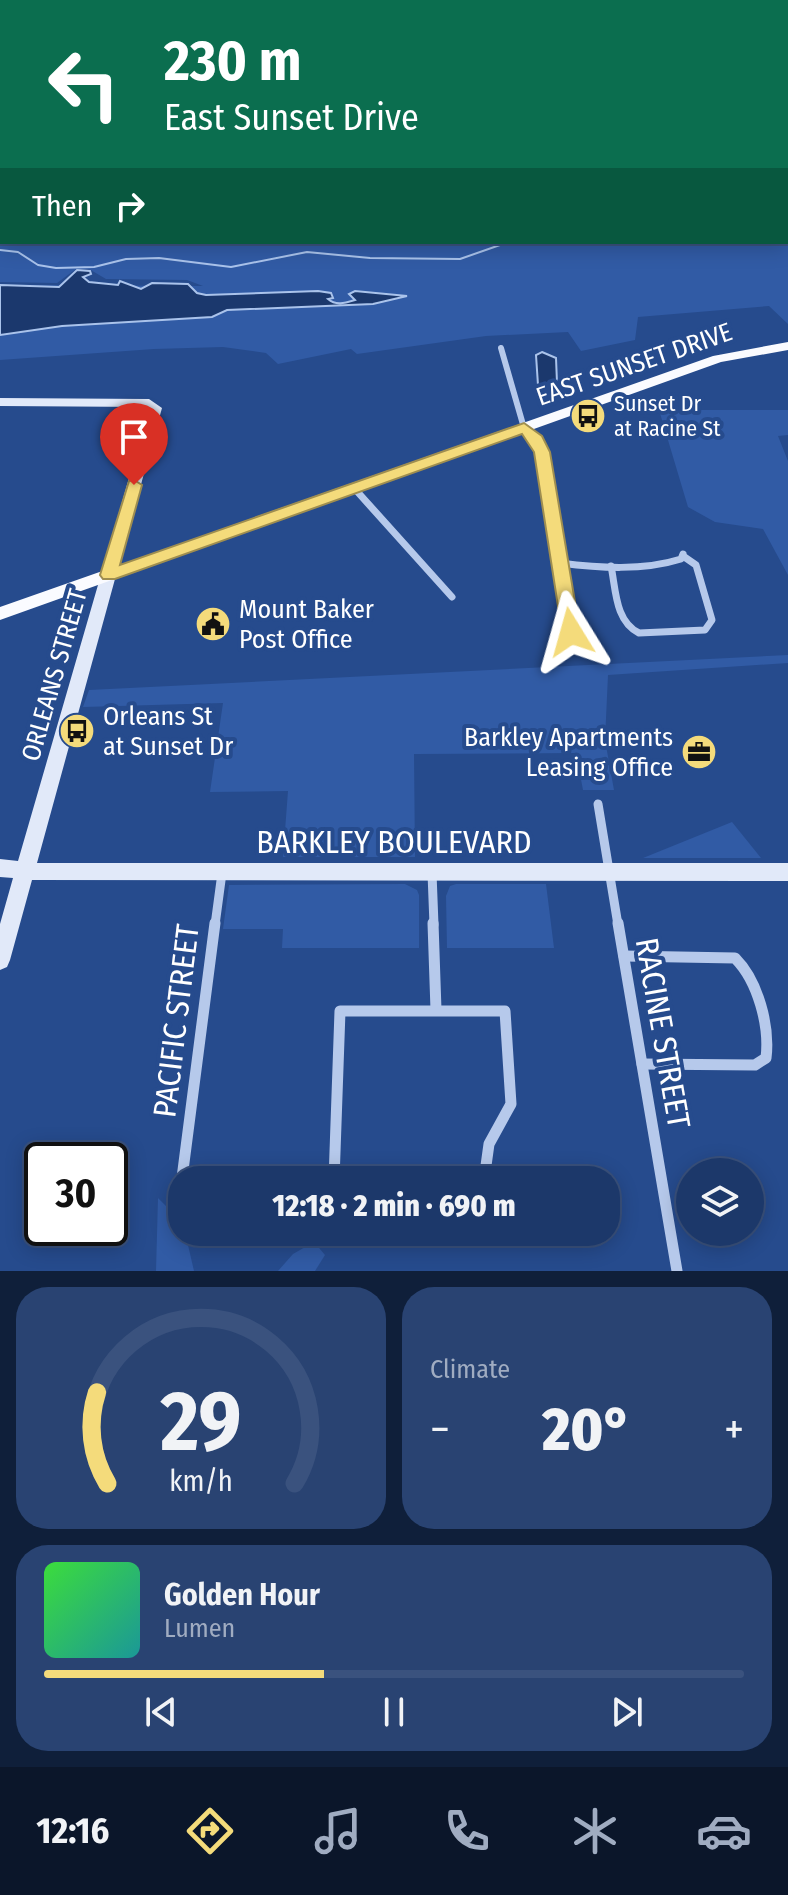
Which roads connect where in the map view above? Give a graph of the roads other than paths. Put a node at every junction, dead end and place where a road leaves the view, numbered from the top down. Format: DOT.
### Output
graph roads {
  1 [pos="788,346"];
  2 [pos="501,348"];
  3 [pos="0,402"];
  4 [pos="524,428"];
  5 [pos="354,488"];
  6 [pos="560,563"];
  7 [pos="611,566"];
  8 [pos="109,575"];
  9 [pos="452,597"];
  10 [pos="0,614"];
  11 [pos="571,632"];
  12 [pos="598,804"];
  13 [pos="0,868"];
  14 [pos="25,872"];
  15 [pos="222,872"];
  16 [pos="432,872"];
  17 [pos="610,872"];
  18 [pos="788,872"];
  19 [pos="624,956"];
  20 [pos="0,960"];
  21 [pos="436,1010"];
  22 [pos="642,1064"];
  23 [pos="184,1166"];
  24 [pos="334,1166"];
  25 [pos="486,1166"];
  26 [pos="677,1271"];
  1 -- 4 [label="main road, EAST SUNSET DRIVE"];
  2 -- 4 [label="street"];
  3 -- 8 [label="main road, ORLEANS STREET"];
  4 -- 5 [label="main road, EAST SUNSET DRIVE"];
  4 -- 6 [label="street"];
  5 -- 8 [label="main road, EAST SUNSET DRIVE"];
  5 -- 9 [label="street"];
  6 -- 7 [label="street"];
  6 -- 11 [label="street"];
  7 -- 7 [label="street"];
  8 -- 10 [label="main road, EAST SUNSET DRIVE"];
  8 -- 14 [label="main road, ORLEANS STREET"];
  12 -- 17 [label="street, RACINE STREET"];
  13 -- 14 [label="main road, BARKLEY BOULEVARD"];
  14 -- 15 [label="main road, BARKLEY BOULEVARD"];
  14 -- 20 [label="main road, ORLEANS STREET"];
  15 -- 16 [label="main road, BARKLEY BOULEVARD"];
  15 -- 23 [label="street, PACIFIC STREET"];
  16 -- 17 [label="main road, BARKLEY BOULEVARD"];
  16 -- 21 [label="street"];
  17 -- 18 [label="main road, BARKLEY BOULEVARD"];
  17 -- 19 [label="street, RACINE STREET"];
  19 -- 22 [label="street, RACINE STREET"];
  19 -- 22 [label="street"];
  21 -- 24 [label="street"];
  21 -- 25 [label="street"];
  22 -- 26 [label="street, RACINE STREET"];
}
